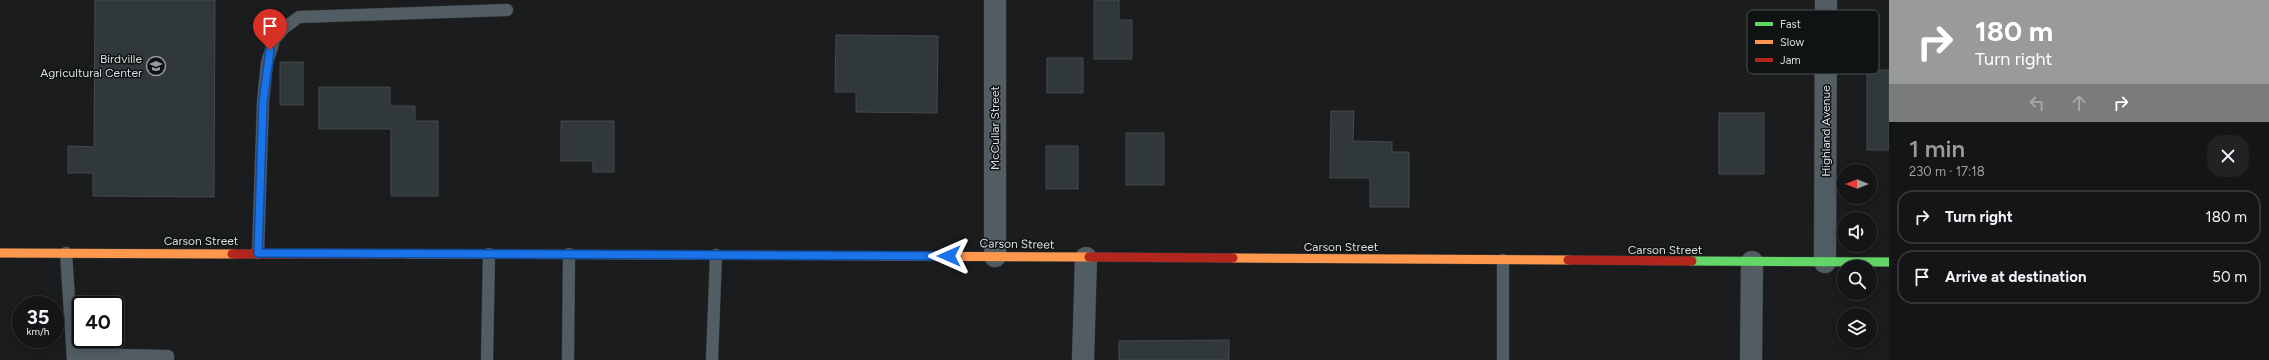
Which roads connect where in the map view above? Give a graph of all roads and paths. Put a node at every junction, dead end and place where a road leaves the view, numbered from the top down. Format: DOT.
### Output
graph roads {
  1 [pos="995,0"];
  2 [pos="1826,0"];
  3 [pos="507,10"];
  4 [pos="1826,10"];
  5 [pos="1826,74"];
  6 [pos="0,252"];
  7 [pos="66,252"];
  8 [pos="258,253"];
  9 [pos="489,254"];
  10 [pos="569,254"];
  11 [pos="716,255"];
  12 [pos="995,256"];
  13 [pos="1086,258"];
  14 [pos="1503,260"];
  15 [pos="1752,262"];
  16 [pos="1825,262"];
  17 [pos="1889,262"];
  18 [pos="73,357"];
  19 [pos="168,360"];
  20 [pos="487,360"];
  21 [pos="568,360"];
  22 [pos="712,360"];
  23 [pos="1083,360"];
  24 [pos="1503,360"];
  25 [pos="1751,360"];
  1 -- 12 [label="street, McCullar Street"];
  2 -- 4 [label="street, Highland Avenue"];
  3 -- 8 [label="lane"];
  5 -- 16 [label="street, Highland Avenue"];
  6 -- 7 [label="street, Carson Street"];
  7 -- 8 [label="street, Carson Street"];
  7 -- 18 [label="lane"];
  8 -- 9 [label="street, Carson Street"];
  9 -- 10 [label="street, Carson Street"];
  9 -- 20 [label="lane"];
  10 -- 11 [label="street, Carson Street"];
  10 -- 21 [label="lane"];
  11 -- 12 [label="street, Carson Street"];
  11 -- 22 [label="lane"];
  12 -- 13 [label="street, Carson Street"];
  13 -- 14 [label="street, Carson Street"];
  13 -- 23 [label="street"];
  14 -- 15 [label="street, Carson Street"];
  14 -- 24 [label="lane"];
  15 -- 16 [label="street, Carson Street"];
  15 -- 25 [label="street"];
  16 -- 17 [label="street, Carson Street"];
  18 -- 19 [label="lane"];
}
